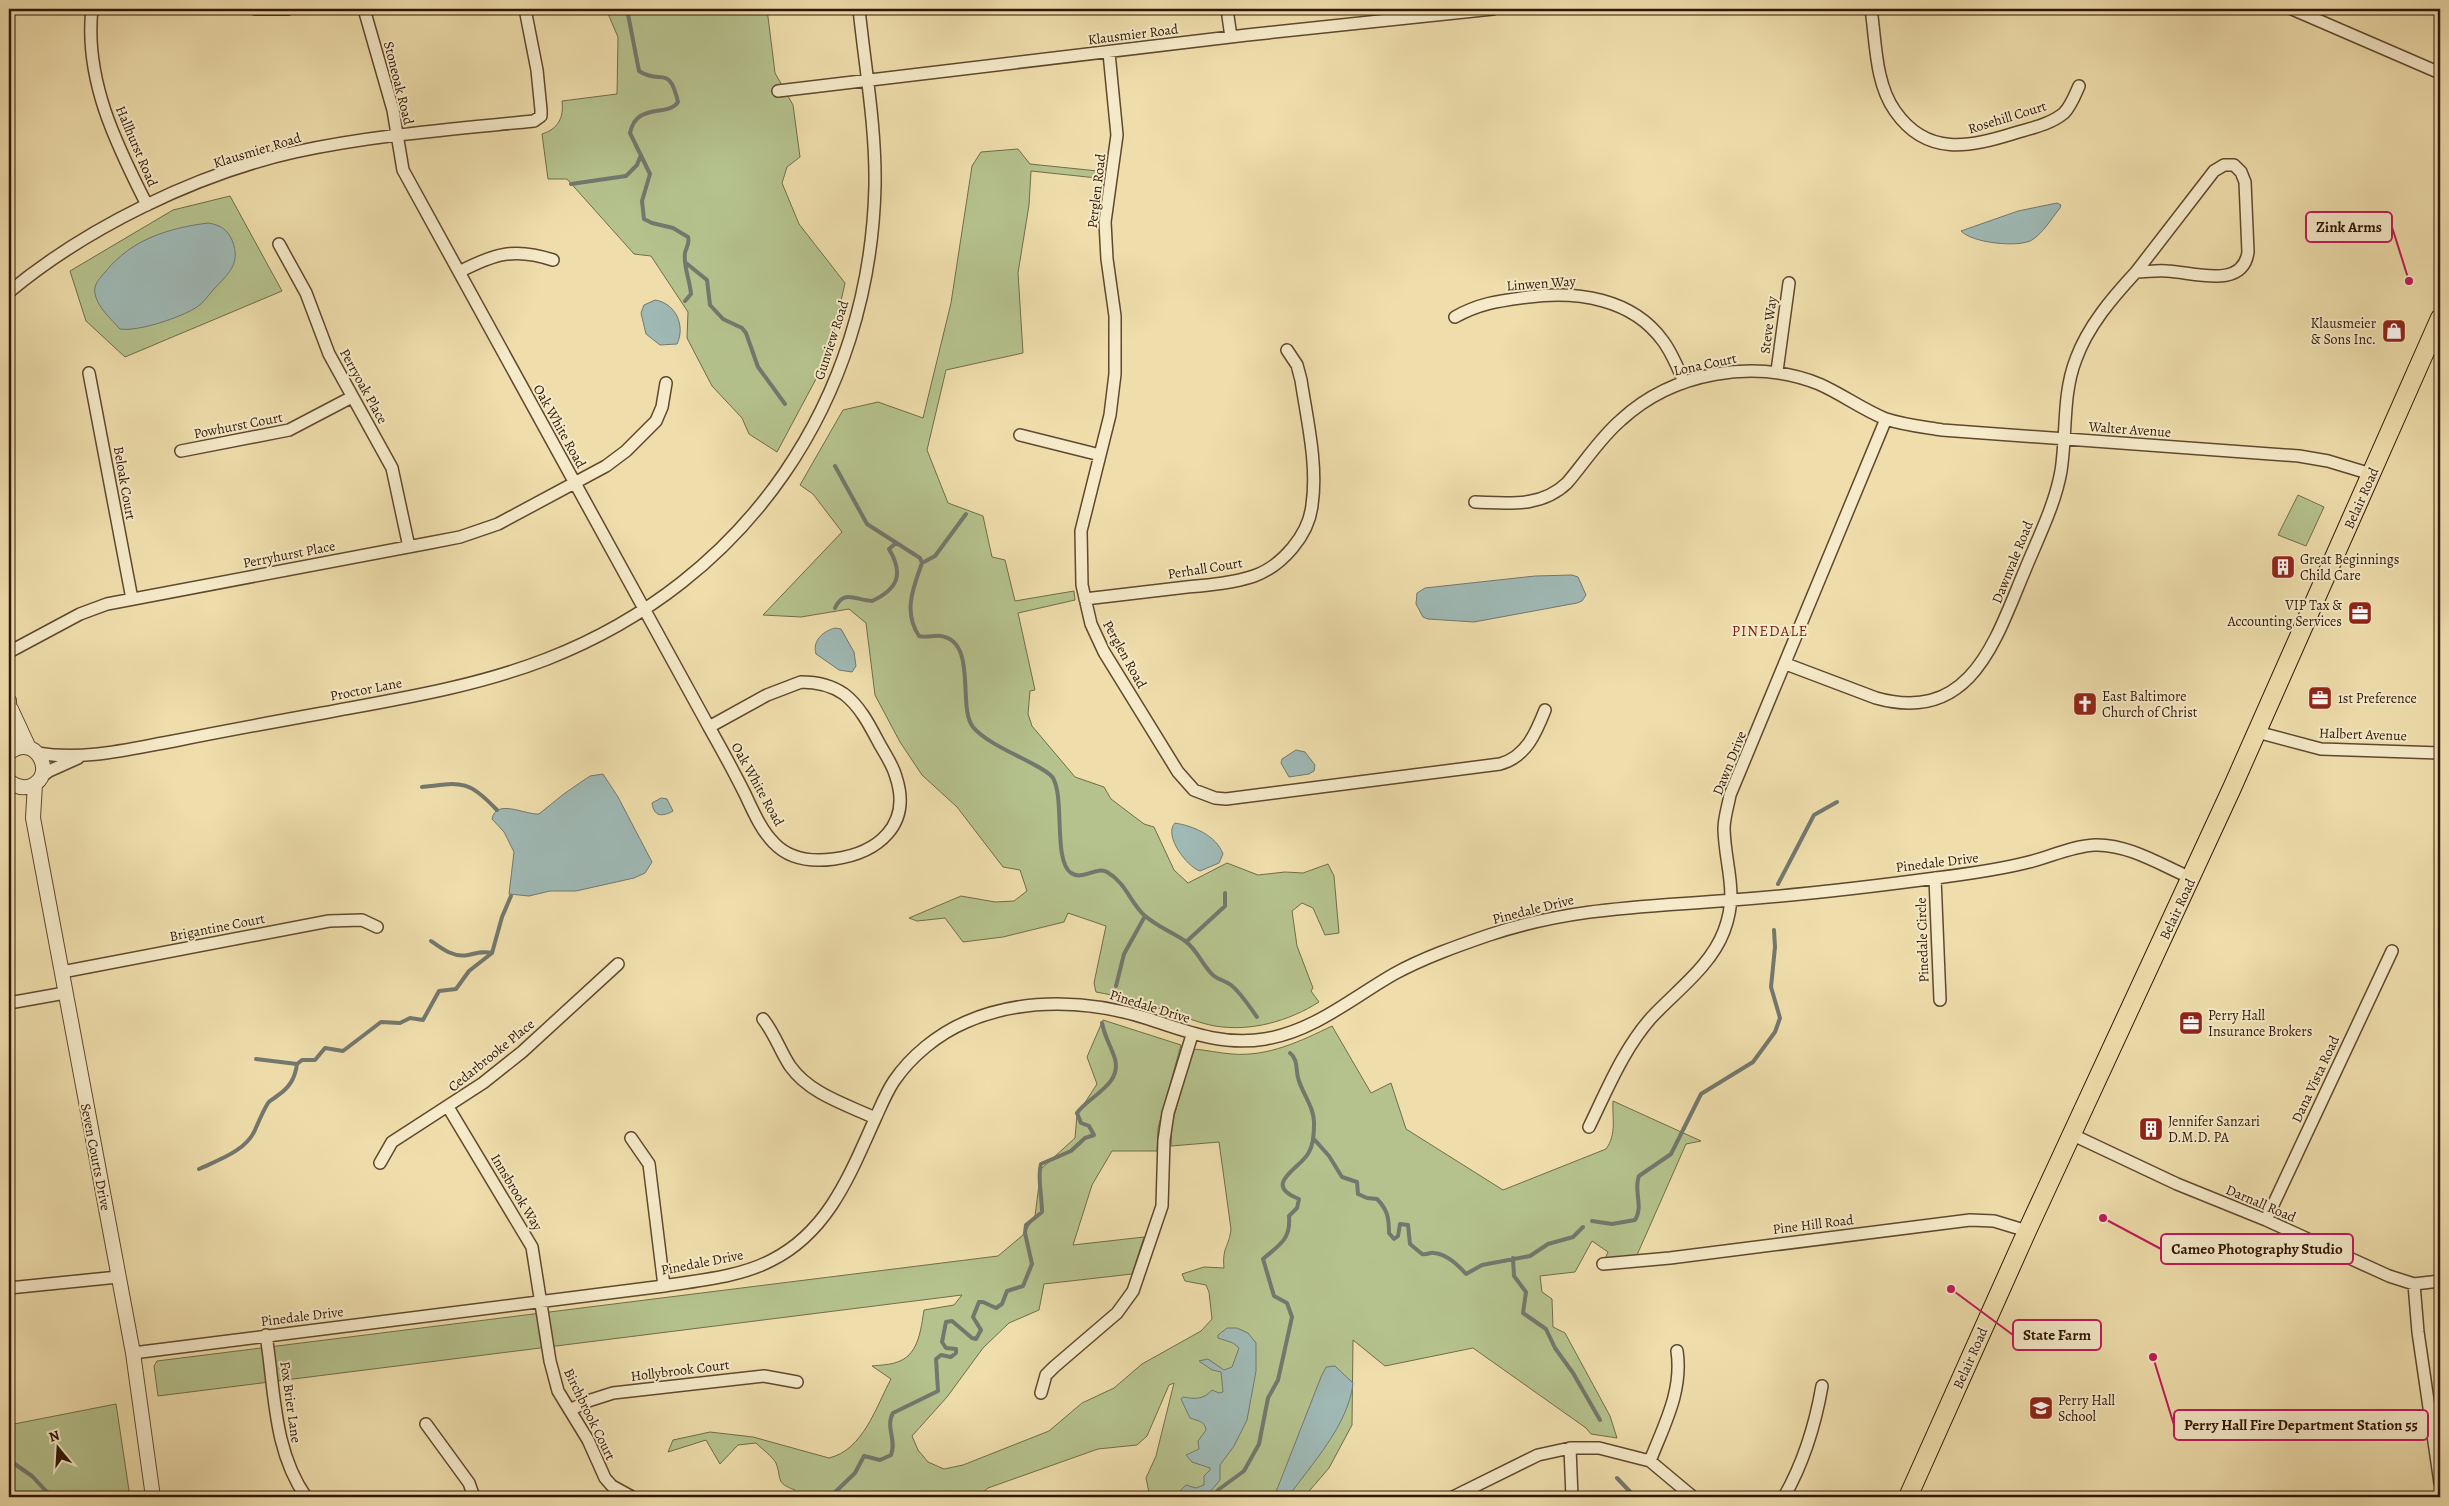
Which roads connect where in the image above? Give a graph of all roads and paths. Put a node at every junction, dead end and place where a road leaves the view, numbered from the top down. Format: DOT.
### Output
graph roads {
  1 [pos="92,9"];
  2 [pos="255,9"];
  3 [pos="288,9"];
  4 [pos="364,9"];
  5 [pos="525,9"];
  6 [pos="859,9"];
  7 [pos="1227,9"];
  8 [pos="1493,9"];
  9 [pos="1871,9"];
  10 [pos="2292,9"];
  11 [pos="1230,37"];
  12 [pos="1109,53"];
  13 [pos="2440,73"];
  14 [pos="867,82"];
  15 [pos="2078,86"];
  16 [pos="778,91"];
  17 [pos="397,135"];
  18 [pos="146,205"];
  19 [pos="279,244"];
  20 [pos="553,260"];
  21 [pos="459,272"];
  22 [pos="2136,272"];
  23 [pos="1789,283"];
  24 [pos="9,292"];
  25 [pos="1455,317"];
  26 [pos="2440,318"];
  27 [pos="1287,350"];
  28 [pos="1777,371"];
  29 [pos="89,373"];
  30 [pos="1684,382"];
  31 [pos="666,383"];
  32 [pos="352,398"];
  33 [pos="1886,419"];
  34 [pos="1020,435"];
  35 [pos="2062,438"];
  36 [pos="181,451"];
  37 [pos="1100,455"];
  38 [pos="2372,474"];
  39 [pos="574,482"];
  40 [pos="1475,502"];
  41 [pos="410,547"];
  42 [pos="132,599"];
  43 [pos="1085,599"];
  44 [pos="645,610"];
  45 [pos="9,652"];
  46 [pos="1786,664"];
  47 [pos="10,705"];
  48 [pos="1545,710"];
  49 [pos="709,727"];
  50 [pos="2257,732"];
  51 [pos="33,750"];
  52 [pos="10,752"];
  53 [pos="2440,753"];
  54 [pos="81,757"];
  55 [pos="37,781"];
  56 [pos="12,784"];
  57 [pos="33,818"];
  58 [pos="1935,878"];
  59 [pos="2191,878"];
  60 [pos="1733,900"];
  61 [pos="377,927"];
  62 [pos="2392,951"];
  63 [pos="618,964"];
  64 [pos="62,972"];
  65 [pos="65,993"];
  66 [pos="1940,1000"];
  67 [pos="9,1003"];
  68 [pos="763,1019"];
  69 [pos="1192,1035"];
  70 [pos="448,1107"];
  71 [pos="875,1118"];
  72 [pos="1588,1127"];
  73 [pos="2073,1135"];
  74 [pos="631,1138"];
  75 [pos="380,1164"];
  76 [pos="2266,1220"];
  77 [pos="2027,1231"];
  78 [pos="1603,1264"];
  79 [pos="118,1277"];
  80 [pos="2440,1281"];
  81 [pos="2414,1284"];
  82 [pos="664,1286"];
  83 [pos="9,1288"];
  84 [pos="541,1300"];
  85 [pos="266,1335"];
  86 [pos="1678,1352"];
  87 [pos="133,1353"];
  88 [pos="797,1382"];
  89 [pos="1822,1386"];
  90 [pos="1041,1394"];
  91 [pos="570,1410"];
  92 [pos="426,1424"];
  93 [pos="1570,1448"];
  94 [pos="1650,1461"];
  95 [pos="2440,1483"];
  96 [pos="153,1497"];
  97 [pos="306,1497"];
  98 [pos="474,1497"];
  99 [pos="632,1497"];
  100 [pos="1452,1497"];
  101 [pos="1572,1497"];
  102 [pos="1693,1497"];
  103 [pos="1784,1497"];
  104 [pos="1908,1497"];
  1 -- 18 [label="street, Hallhurst Road"];
  2 -- 3 [label="street"];
  4 -- 17 [label="street, Stoneoak Road"];
  5 -- 17 [label="street, Klausmier Road"];
  6 -- 14 [label="street, Gunview Road"];
  7 -- 11 [label="street"];
  8 -- 11 [label="street, Klausmier Road"];
  9 -- 15 [label="street, Rosehill Court"];
  10 -- 13 [label="street"];
  11 -- 12 [label="street, Klausmier Road"];
  12 -- 14 [label="street, Klausmier Road"];
  12 -- 37 [label="street, Perglen Road"];
  14 -- 16 [label="street, Klausmier Road"];
  14 -- 44 [label="street, Gunview Road"];
  17 -- 18 [label="street, Klausmier Road"];
  17 -- 21 [label="street, Oak White Road"];
  18 -- 24 [label="street, Klausmier Road"];
  19 -- 32 [label="street, Perryoak Place"];
  20 -- 21 [label="street"];
  21 -- 39 [label="street, Oak White Road"];
  22 -- 22 [label="street, Dawnvale Road"];
  22 -- 35 [label="street, Dawnvale Road"];
  23 -- 28 [label="street, Steve Way"];
  25 -- 30 [label="street, Linwen Way"];
  26 -- 38 [label="highway, Belair Road"];
  27 -- 43 [label="street, Perhall Court"];
  28 -- 30 [label="street, Lona Court"];
  28 -- 33 [label="street, Lona Court"];
  29 -- 42 [label="street, Beloak Court"];
  30 -- 40 [label="street, Lona Court"];
  31 -- 39 [label="street, Perryhurst Place"];
  32 -- 36 [label="street, Powhurst Court"];
  32 -- 41 [label="street, Perryoak Place"];
  33 -- 35 [label="street, Walter Avenue"];
  33 -- 46 [label="street, Dawn Drive"];
  34 -- 37 [label="street"];
  35 -- 38 [label="street, Walter Avenue"];
  35 -- 46 [label="street, Dawnvale Road"];
  37 -- 43 [label="street, Perglen Road"];
  38 -- 50 [label="highway, Belair Road"];
  39 -- 41 [label="street, Perryhurst Place"];
  39 -- 44 [label="street, Oak White Road"];
  41 -- 42 [label="street, Perryhurst Place"];
  42 -- 45 [label="street, Perryhurst Place"];
  43 -- 48 [label="street, Perglen Road"];
  44 -- 49 [label="street, Oak White Road"];
  44 -- 54 [label="street, Proctor Lane"];
  46 -- 60 [label="street, Dawn Drive"];
  47 -- 51 [label="street"];
  47 -- 52 [label="street"];
  49 -- 49 [label="street, Oak White Road"];
  50 -- 53 [label="street, Halbert Avenue"];
  50 -- 59 [label="highway, Belair Road"];
  51 -- 52 [label="street"];
  51 -- 54 [label="street, Proctor Lane"];
  51 -- 55 [label="street, Seven Courts Drive"];
  54 -- 55 [label="street, Proctor Lane"];
  55 -- 56 [label="street"];
  55 -- 57 [label="street, Seven Courts Drive"];
  56 -- 57 [label="street, Seven Courts Drive"];
  57 -- 64 [label="street, Seven Courts Drive"];
  58 -- 59 [label="street, Pinedale Drive"];
  58 -- 60 [label="street, Pinedale Drive"];
  58 -- 66 [label="street, Pinedale Circle"];
  59 -- 73 [label="highway, Belair Road"];
  60 -- 69 [label="street, Pinedale Drive"];
  60 -- 72 [label="street, Dawn Drive"];
  61 -- 64 [label="street, Brigantine Court"];
  62 -- 76 [label="street, Dana Vista Road"];
  63 -- 70 [label="street, Cedarbrooke Place"];
  64 -- 65 [label="street, Seven Courts Drive"];
  65 -- 67 [label="street"];
  65 -- 79 [label="street, Seven Courts Drive"];
  68 -- 71 [label="street"];
  69 -- 71 [label="street, Pinedale Drive"];
  69 -- 90 [label="street"];
  70 -- 75 [label="street, Cedarbrooke Place"];
  70 -- 84 [label="street, Innsbrook Way"];
  71 -- 82 [label="street, Pinedale Drive"];
  73 -- 76 [label="street, Darnall Road"];
  73 -- 77 [label="highway, Belair Road"];
  74 -- 82 [label="street"];
  76 -- 81 [label="street, Darnall Road"];
  77 -- 78 [label="street, Pine Hill Road"];
  77 -- 104 [label="highway, Belair Road"];
  79 -- 83 [label="street"];
  79 -- 87 [label="street, Seven Courts Drive"];
  80 -- 81 [label="street, Darnall Road"];
  81 -- 95 [label="street"];
  82 -- 84 [label="street, Pinedale Drive"];
  84 -- 85 [label="street, Pinedale Drive"];
  84 -- 91 [label="street, Birchbrook Court"];
  85 -- 87 [label="street, Pinedale Drive"];
  85 -- 97 [label="street, Fox Brier Lane"];
  86 -- 94 [label="street"];
  87 -- 96 [label="street, Seven Courts Drive"];
  88 -- 91 [label="street, Hollybrook Court"];
  89 -- 103 [label="street"];
  91 -- 99 [label="street, Birchbrook Court"];
  92 -- 98 [label="street"];
  93 -- 94 [label="street"];
  93 -- 100 [label="street"];
  93 -- 101 [label="street"];
  94 -- 102 [label="street"];
}
